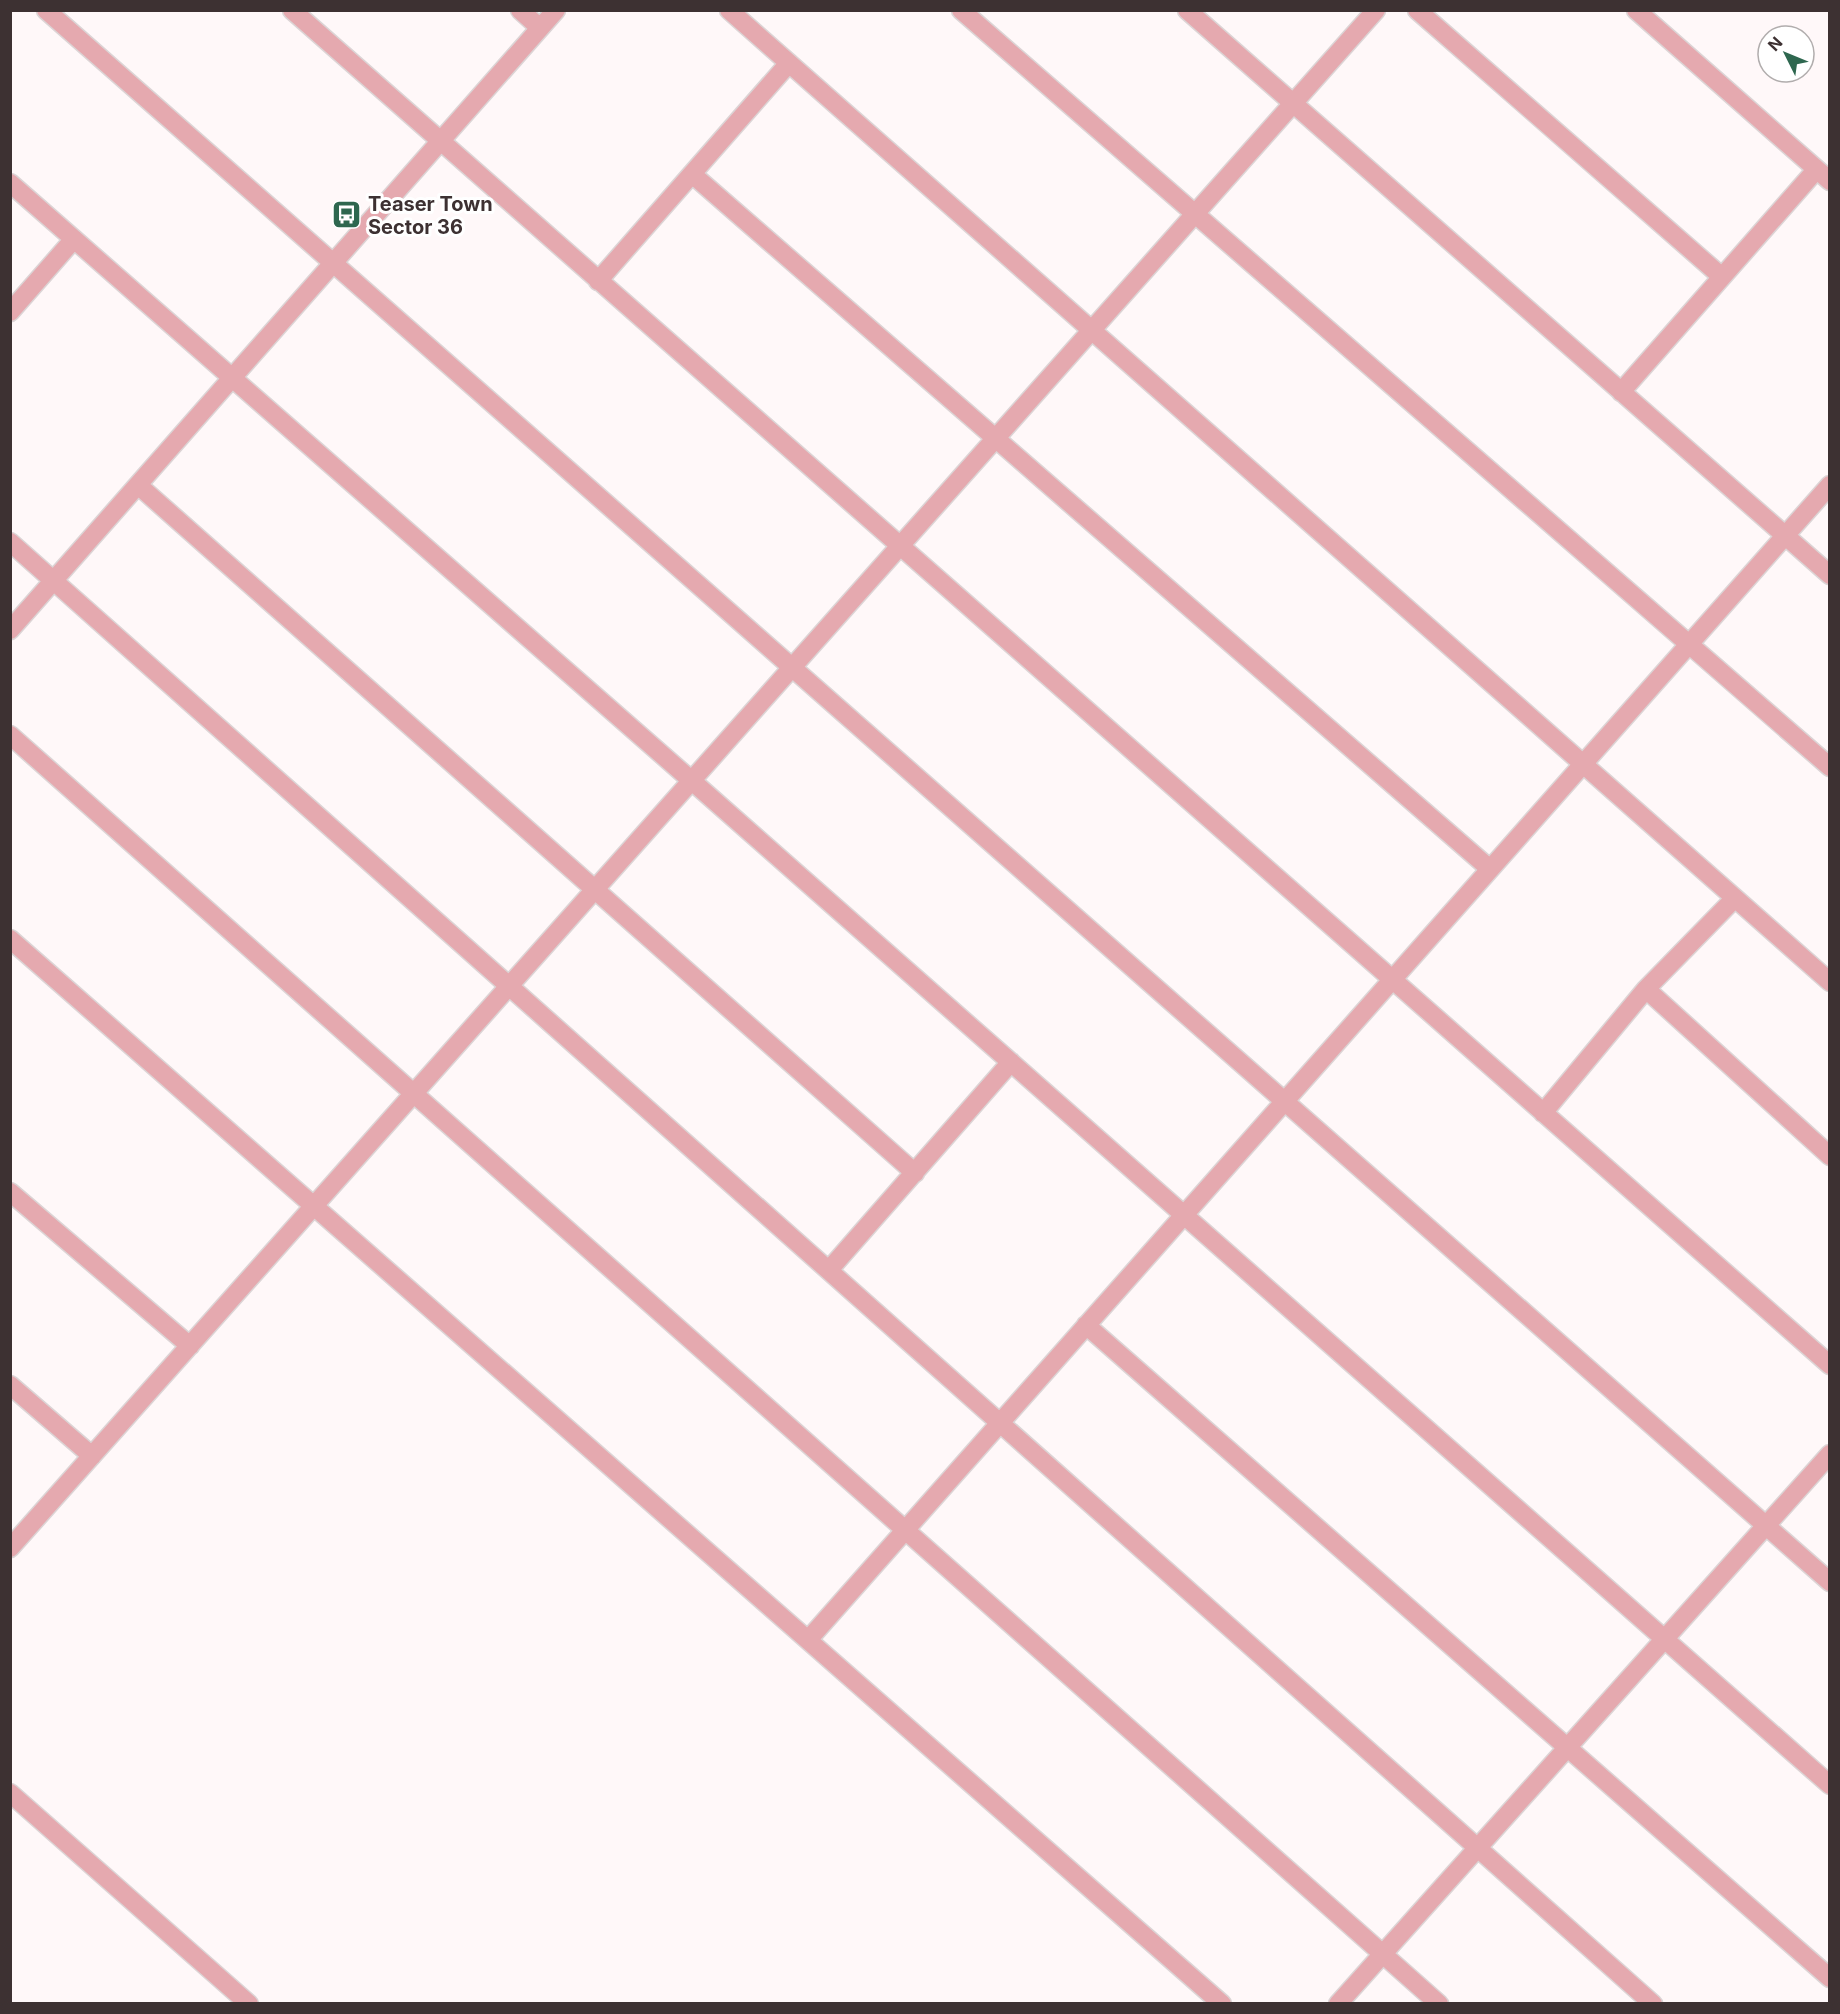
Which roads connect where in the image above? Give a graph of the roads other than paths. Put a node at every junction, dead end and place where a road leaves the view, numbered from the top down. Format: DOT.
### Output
graph roads {
  1 [pos="46,10"];
  2 [pos="292,10"];
  3 [pos="520,10"];
  4 [pos="556,10"];
  5 [pos="729,10"];
  6 [pos="961,10"];
  7 [pos="1187,10"];
  8 [pos="1376,10"];
  9 [pos="1417,10"];
  10 [pos="1636,10"];
  11 [pos="540,28"];
  12 [pos="789,63"];
  13 [pos="1293,104"];
  14 [pos="441,141"];
  15 [pos="692,174"];
  16 [pos="1823,176"];
  17 [pos="10,183"];
  18 [pos="1195,214"];
  19 [pos="74,239"];
  20 [pos="333,263"];
  21 [pos="1722,277"];
  22 [pos="598,281"];
  23 [pos="10,312"];
  24 [pos="1092,330"];
  25 [pos="232,377"];
  26 [pos="1621,392"];
  27 [pos="996,439"];
  28 [pos="138,485"];
  29 [pos="1830,485"];
  30 [pos="1785,536"];
  31 [pos="10,542"];
  32 [pos="900,547"];
  33 [pos="1830,575"];
  34 [pos="54,581"];
  35 [pos="10,630"];
  36 [pos="1689,644"];
  37 [pos="792,668"];
  38 [pos="10,735"];
  39 [pos="1583,764"];
  40 [pos="1830,767"];
  41 [pos="692,781"];
  42 [pos="1490,869"];
  43 [pos="595,890"];
  44 [pos="1735,898"];
  45 [pos="10,939"];
  46 [pos="1392,980"];
  47 [pos="1830,982"];
  48 [pos="510,986"];
  49 [pos="1646,989"];
  50 [pos="1011,1062"];
  51 [pos="414,1093"];
  52 [pos="1284,1101"];
  53 [pos="1544,1113"];
  54 [pos="1830,1156"];
  55 [pos="915,1173"];
  56 [pos="10,1192"];
  57 [pos="314,1206"];
  58 [pos="1183,1215"];
  59 [pos="829,1270"];
  60 [pos="1086,1325"];
  61 [pos="190,1346"];
  62 [pos="1830,1365"];
  63 [pos="10,1385"];
  64 [pos="1000,1423"];
  65 [pos="1830,1454"];
  66 [pos="92,1456"];
  67 [pos="1766,1526"];
  68 [pos="905,1530"];
  69 [pos="10,1548"];
  70 [pos="1830,1582"];
  71 [pos="1664,1639"];
  72 [pos="808,1640"];
  73 [pos="1567,1748"];
  74 [pos="1830,1785"];
  75 [pos="10,1793"];
  76 [pos="1478,1848"];
  77 [pos="1383,1954"];
  78 [pos="1830,1978"];
  79 [pos="249,2004"];
  80 [pos="1222,2004"];
  81 [pos="1338,2004"];
  82 [pos="1438,2004"];
  83 [pos="1653,2004"];
  1 -- 20 [label="street"];
  2 -- 14 [label="street"];
  3 -- 11 [label="street"];
  4 -- 11 [label="street"];
  5 -- 12 [label="street"];
  6 -- 18 [label="street"];
  7 -- 13 [label="street"];
  8 -- 13 [label="street"];
  9 -- 21 [label="street"];
  10 -- 16 [label="street"];
  11 -- 14 [label="street"];
  12 -- 15 [label="street"];
  12 -- 24 [label="street"];
  13 -- 18 [label="street"];
  13 -- 26 [label="street"];
  14 -- 20 [label="street"];
  14 -- 22 [label="street"];
  15 -- 22 [label="street"];
  15 -- 27 [label="street"];
  16 -- 21 [label="street"];
  17 -- 19 [label="street"];
  18 -- 24 [label="street"];
  18 -- 36 [label="street"];
  19 -- 23 [label="street"];
  19 -- 25 [label="street"];
  20 -- 25 [label="street"];
  20 -- 37 [label="street"];
  21 -- 26 [label="street"];
  22 -- 32 [label="street"];
  24 -- 27 [label="street"];
  24 -- 39 [label="street"];
  25 -- 28 [label="street"];
  25 -- 41 [label="street"];
  26 -- 30 [label="street"];
  27 -- 32 [label="street"];
  27 -- 42 [label="street"];
  28 -- 34 [label="street"];
  28 -- 43 [label="street"];
  29 -- 30 [label="street"];
  30 -- 33 [label="street"];
  30 -- 36 [label="street"];
  31 -- 34 [label="street"];
  32 -- 37 [label="street"];
  32 -- 46 [label="street"];
  34 -- 35 [label="street"];
  34 -- 48 [label="street"];
  36 -- 39 [label="street"];
  36 -- 40 [label="street"];
  37 -- 41 [label="street"];
  37 -- 52 [label="street"];
  38 -- 51 [label="street"];
  39 -- 42 [label="street"];
  39 -- 44 [label="street"];
  41 -- 43 [label="street"];
  41 -- 50 [label="street"];
  42 -- 46 [label="street"];
  43 -- 48 [label="street"];
  43 -- 55 [label="street"];
  44 -- 47 [label="street"];
  44 -- 49 [label="street"];
  45 -- 57 [label="street"];
  46 -- 52 [label="street"];
  46 -- 53 [label="street"];
  48 -- 51 [label="street"];
  48 -- 59 [label="street"];
  49 -- 53 [label="street"];
  49 -- 54 [label="street"];
  50 -- 55 [label="street"];
  50 -- 58 [label="street"];
  51 -- 57 [label="street"];
  51 -- 68 [label="street"];
  52 -- 58 [label="street"];
  52 -- 67 [label="street"];
  53 -- 62 [label="street"];
  55 -- 59 [label="street"];
  56 -- 61 [label="street"];
  57 -- 61 [label="street"];
  57 -- 72 [label="street"];
  58 -- 60 [label="street"];
  58 -- 71 [label="street"];
  59 -- 64 [label="street"];
  60 -- 64 [label="street"];
  60 -- 73 [label="street"];
  61 -- 66 [label="street"];
  63 -- 66 [label="street"];
  64 -- 68 [label="street"];
  64 -- 76 [label="street"];
  65 -- 67 [label="street"];
  66 -- 69 [label="street"];
  67 -- 70 [label="street"];
  67 -- 71 [label="street"];
  68 -- 72 [label="street"];
  68 -- 77 [label="street"];
  71 -- 73 [label="street"];
  71 -- 74 [label="street"];
  72 -- 80 [label="street"];
  73 -- 76 [label="street"];
  73 -- 78 [label="street"];
  75 -- 79 [label="street"];
  76 -- 77 [label="street"];
  76 -- 83 [label="street"];
  77 -- 81 [label="street"];
  77 -- 82 [label="street"];
}
